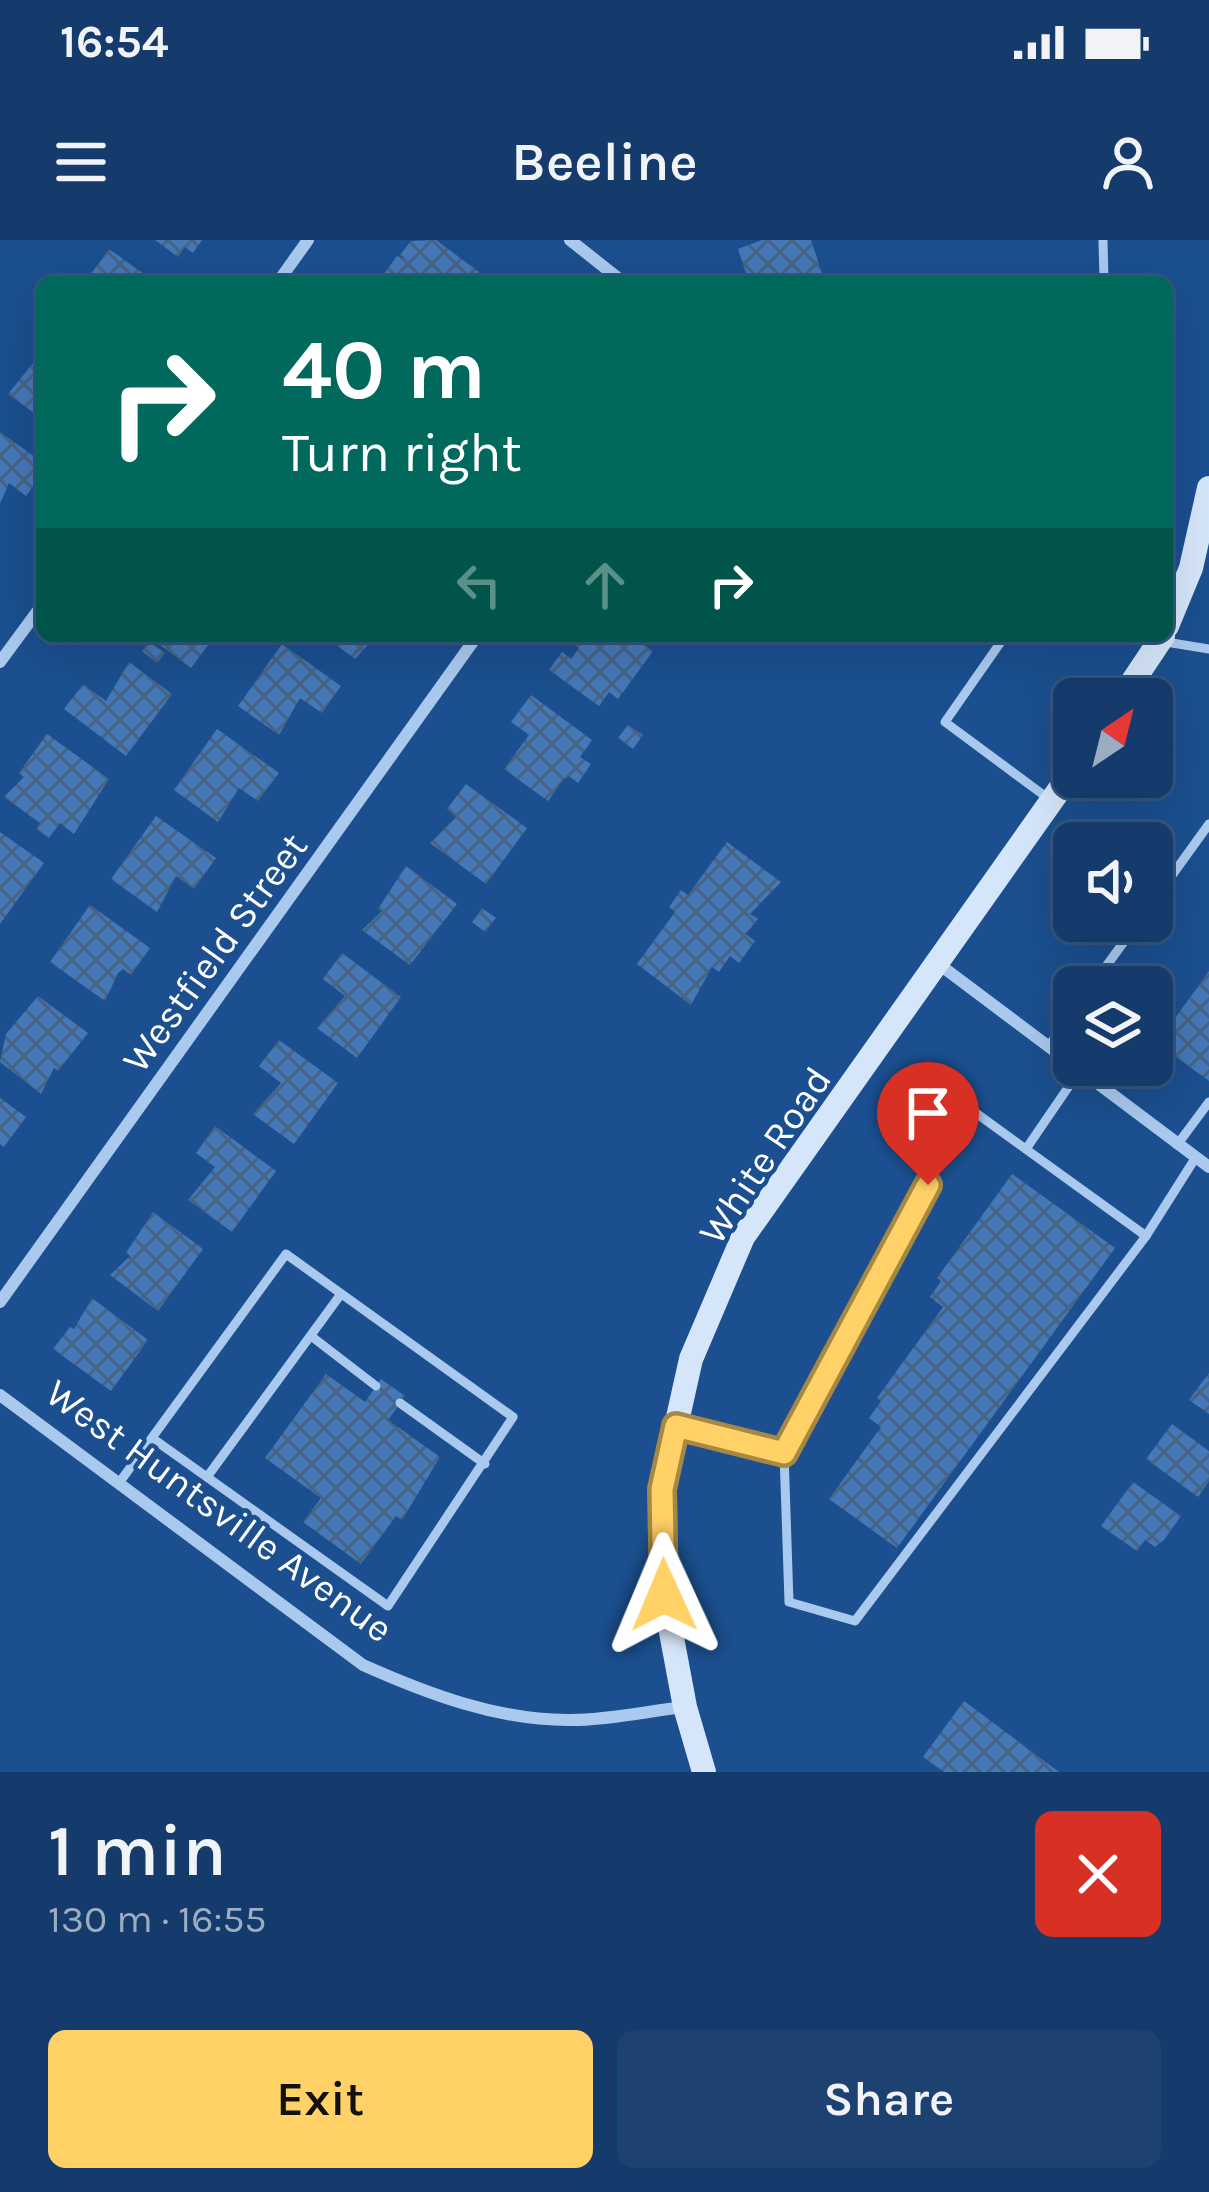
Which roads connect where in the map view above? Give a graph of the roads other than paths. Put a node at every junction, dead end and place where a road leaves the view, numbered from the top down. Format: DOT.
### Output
graph roads {
  1 [pos="308,240"];
  2 [pos="569,240"];
  3 [pos="1103,240"];
  4 [pos="282,276"];
  5 [pos="615,276"];
  6 [pos="1105,276"];
  7 [pos="1209,488"];
  8 [pos="1173,610"];
  9 [pos="36,612"];
  10 [pos="1173,637"];
  11 [pos="473,642"];
  12 [pos="1001,642"];
  13 [pos="1158,642"];
  14 [pos="1209,649"];
  15 [pos="0,662"];
  16 [pos="1135,678"];
  17 [pos="1055,798"];
  18 [pos="1052,802"];
  19 [pos="1209,824"];
  20 [pos="1173,874"];
  21 [pos="940,965"];
  22 [pos="1053,1040"];
  23 [pos="1048,1047"];
  24 [pos="1053,1051"];
  25 [pos="1069,1086"];
  26 [pos="1101,1086"];
  27 [pos="1209,1102"];
  28 [pos="1178,1145"];
  29 [pos="1026,1149"];
  30 [pos="1196,1157"];
  31 [pos="1209,1167"];
  32 [pos="1145,1236"];
  33 [pos="341,1294"];
  34 [pos="0,1302"];
  35 [pos="311,1336"];
  36 [pos="376,1385"];
  37 [pos="0,1395"];
  38 [pos="400,1403"];
  39 [pos="676,1426"];
  40 [pos="152,1438"];
  41 [pos="784,1453"];
  42 [pos="485,1464"];
  43 [pos="207,1478"];
  44 [pos="119,1483"];
  45 [pos="685,1707"];
  46 [pos="704,1772"];
  1 -- 4 [label="street"];
  2 -- 5 [label="street"];
  3 -- 6 [label="lane"];
  7 -- 8 [label="main road"];
  9 -- 15 [label="street"];
  10 -- 14 [label="lane"];
  11 -- 34 [label="street, Westfield Street"];
  12 -- 18 [label="lane"];
  13 -- 16 [label="main road"];
  17 -- 18 [label="main road, White Road"];
  18 -- 21 [label="main road, White Road"];
  19 -- 20 [label="lane"];
  21 -- 23 [label="street"];
  21 -- 39 [label="main road, White Road"];
  22 -- 23 [label="lane"];
  23 -- 24 [label="street"];
  25 -- 29 [label="lane"];
  26 -- 28 [label="street"];
  27 -- 28 [label="lane"];
  28 -- 30 [label="street"];
  29 -- 32 [label="lane"];
  29 -- 41 [label="lane"];
  30 -- 31 [label="street"];
  30 -- 32 [label="lane"];
  32 -- 41 [label="lane"];
  33 -- 35 [label="lane"];
  33 -- 40 [label="lane"];
  33 -- 42 [label="lane"];
  35 -- 36 [label="lane"];
  35 -- 43 [label="lane"];
  37 -- 44 [label="street, West Huntsville Avenue"];
  38 -- 42 [label="lane"];
  39 -- 41 [label="lane"];
  39 -- 45 [label="main road, White Road"];
  40 -- 43 [label="lane"];
  40 -- 44 [label="lane"];
  42 -- 43 [label="lane"];
  44 -- 45 [label="street, West Huntsville Avenue"];
  45 -- 46 [label="main road"];
}
